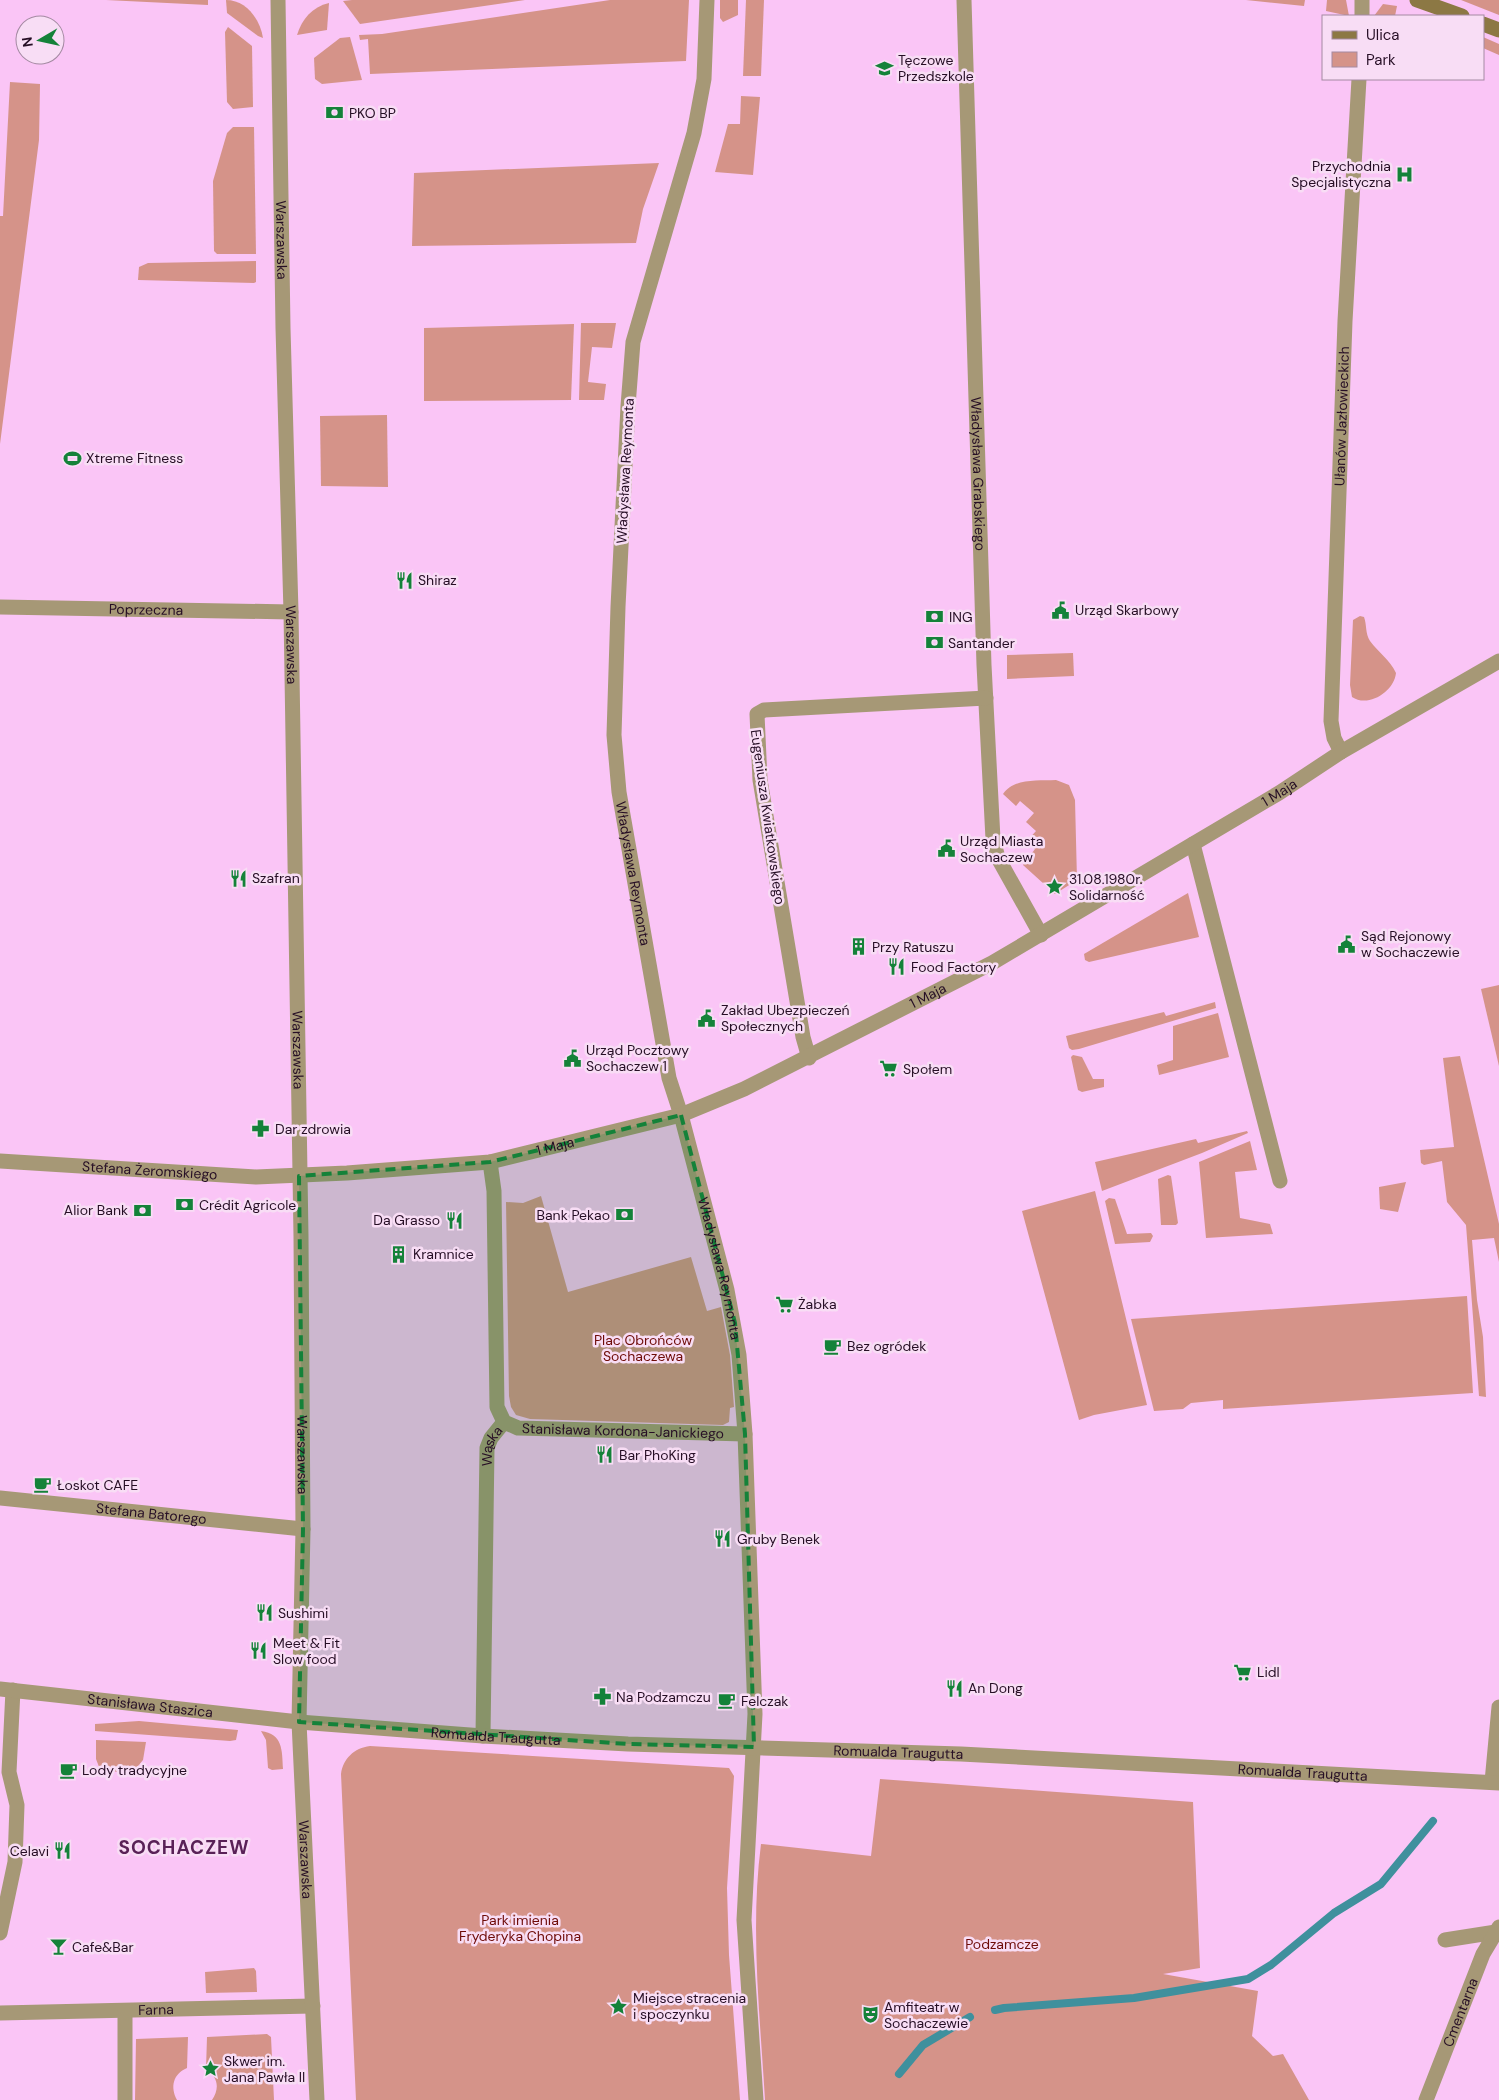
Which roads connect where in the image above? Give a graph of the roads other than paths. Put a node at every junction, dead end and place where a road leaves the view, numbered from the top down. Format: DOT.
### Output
graph roads {
  1 [pos="278,0"];
  2 [pos="707,0"];
  3 [pos="964,0"];
  4 [pos="1362,0"];
  5 [pos="1417,0"];
  6 [pos="1362,15"];
  7 [pos="1459,15"];
  8 [pos="1484,24"];
  9 [pos="1499,30"];
  10 [pos="1359,80"];
  11 [pos="0,607"];
  12 [pos="291,612"];
  13 [pos="1499,662"];
  14 [pos="986,698"];
  15 [pos="1342,752"];
  16 [pos="1193,844"];
  17 [pos="1040,935"];
  18 [pos="808,1058"];
  19 [pos="681,1114"];
  20 [pos="0,1161"];
  21 [pos="490,1162"];
  22 [pos="300,1176"];
  23 [pos="1280,1181"];
  24 [pos="504,1422"];
  25 [pos="745,1434"];
  26 [pos="0,1498"];
  27 [pos="303,1529"];
  28 [pos="7,1690"];
  29 [pos="1499,1707"];
  30 [pos="300,1722"];
  31 [pos="483,1736"];
  32 [pos="754,1747"];
  33 [pos="1496,1782"];
  34 [pos="1497,1930"];
  35 [pos="0,1934"];
  36 [pos="1444,1940"];
  37 [pos="313,2006"];
  38 [pos="125,2011"];
  39 [pos="0,2013"];
  40 [pos="125,2100"];
  41 [pos="317,2100"];
  42 [pos="756,2100"];
  43 [pos="1426,2100"];
  1 -- 12 [label="street, Warszawska"];
  2 -- 19 [label="street, Władysława Reymonta"];
  3 -- 14 [label="street, Władysława Grabskiego"];
  4 -- 6 [label="street"];
  5 -- 7 [label="main road"];
  8 -- 9 [label="main road"];
  10 -- 15 [label="street, Ułanów Jazłowieckich"];
  11 -- 12 [label="street, Poprzeczna"];
  12 -- 22 [label="street, Warszawska"];
  13 -- 15 [label="street, 1 Maja"];
  14 -- 17 [label="street, Władysława Grabskiego"];
  14 -- 18 [label="street, Eugeniusza Kwiatkowskiego"];
  15 -- 16 [label="street, 1 Maja"];
  16 -- 17 [label="street, 1 Maja"];
  16 -- 23 [label="street"];
  17 -- 18 [label="street, 1 Maja"];
  18 -- 19 [label="street, 1 Maja"];
  19 -- 21 [label="street, 1 Maja"];
  19 -- 25 [label="street, Władysława Reymonta"];
  20 -- 22 [label="street, Stefana Żeromskiego"];
  21 -- 22 [label="street, 1 Maja"];
  21 -- 24 [label="street, Wąska"];
  22 -- 27 [label="street, Warszawska"];
  24 -- 25 [label="street, Stanisława Kordona-Janickiego"];
  24 -- 31 [label="street, Wąska"];
  25 -- 32 [label="street, Władysława Reymonta"];
  26 -- 27 [label="street, Stefana Batorego"];
  27 -- 30 [label="street, Warszawska"];
  28 -- 30 [label="street, Stanisława Staszica"];
  28 -- 35 [label="street"];
  29 -- 33 [label="street"];
  30 -- 31 [label="street, Romualda Traugutta"];
  30 -- 37 [label="street, Warszawska"];
  31 -- 32 [label="street, Romualda Traugutta"];
  32 -- 33 [label="street, Romualda Traugutta"];
  32 -- 42 [label="street"];
  34 -- 36 [label="street"];
  34 -- 43 [label="street, Cmentarna"];
  37 -- 38 [label="street, Farna"];
  37 -- 41 [label="street, Warszawska"];
  38 -- 39 [label="street, Farna"];
  38 -- 40 [label="street"];
}
